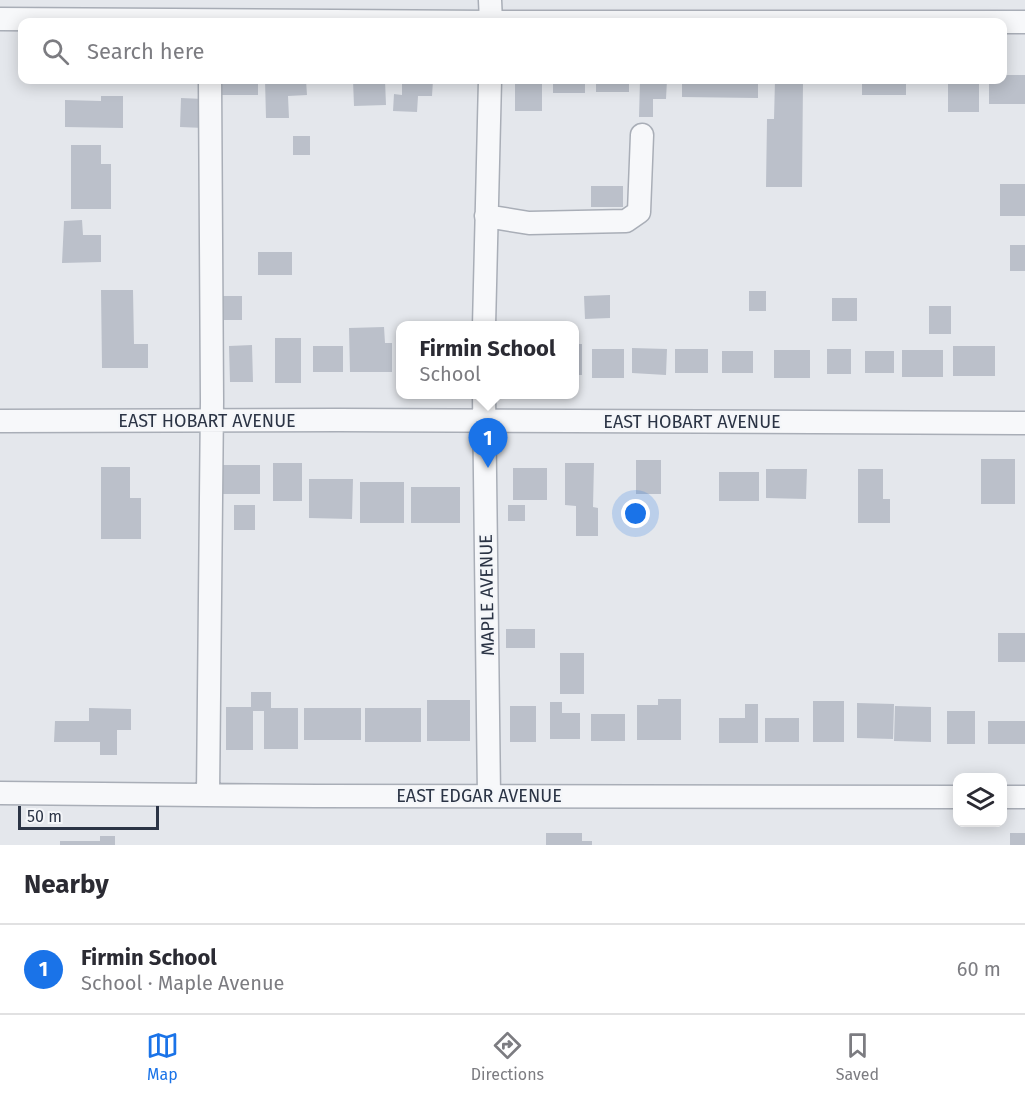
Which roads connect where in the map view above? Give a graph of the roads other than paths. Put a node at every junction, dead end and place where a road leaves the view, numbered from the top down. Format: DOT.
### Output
graph roads {
  1 [pos="210,14"];
  2 [pos="491,15"];
  3 [pos="42,18"];
  4 [pos="720,18"];
  5 [pos="0,19"];
  6 [pos="18,19"];
  7 [pos="1007,22"];
  8 [pos="1025,22"];
  9 [pos="210,84"];
  10 [pos="490,84"];
  11 [pos="642,135"];
  12 [pos="486,216"];
  13 [pos="484,321"];
  14 [pos="484,399"];
  15 [pos="0,421"];
  16 [pos="211,422"];
  17 [pos="483,422"];
  18 [pos="1025,423"];
  19 [pos="0,793"];
  20 [pos="208,794"];
  21 [pos="489,796"];
  22 [pos="953,797"];
  23 [pos="1007,797"];
  24 [pos="1025,797"];
  1 -- 2 [label="street"];
  1 -- 3 [label="street"];
  2 -- 4 [label="street"];
  5 -- 6 [label="street"];
  7 -- 8 [label="street"];
  9 -- 16 [label="street"];
  10 -- 12 [label="street"];
  11 -- 12 [label="street"];
  12 -- 13 [label="street"];
  14 -- 17 [label="street, MAPLE AVENUE"];
  15 -- 16 [label="street, EAST HOBART AVENUE"];
  16 -- 17 [label="street, EAST HOBART AVENUE"];
  16 -- 20 [label="street"];
  17 -- 18 [label="street, EAST HOBART AVENUE"];
  17 -- 21 [label="street, MAPLE AVENUE"];
  19 -- 20 [label="street, EAST EDGAR AVENUE"];
  20 -- 21 [label="street, EAST EDGAR AVENUE"];
  21 -- 22 [label="street, EAST EDGAR AVENUE"];
  23 -- 24 [label="street"];
}
